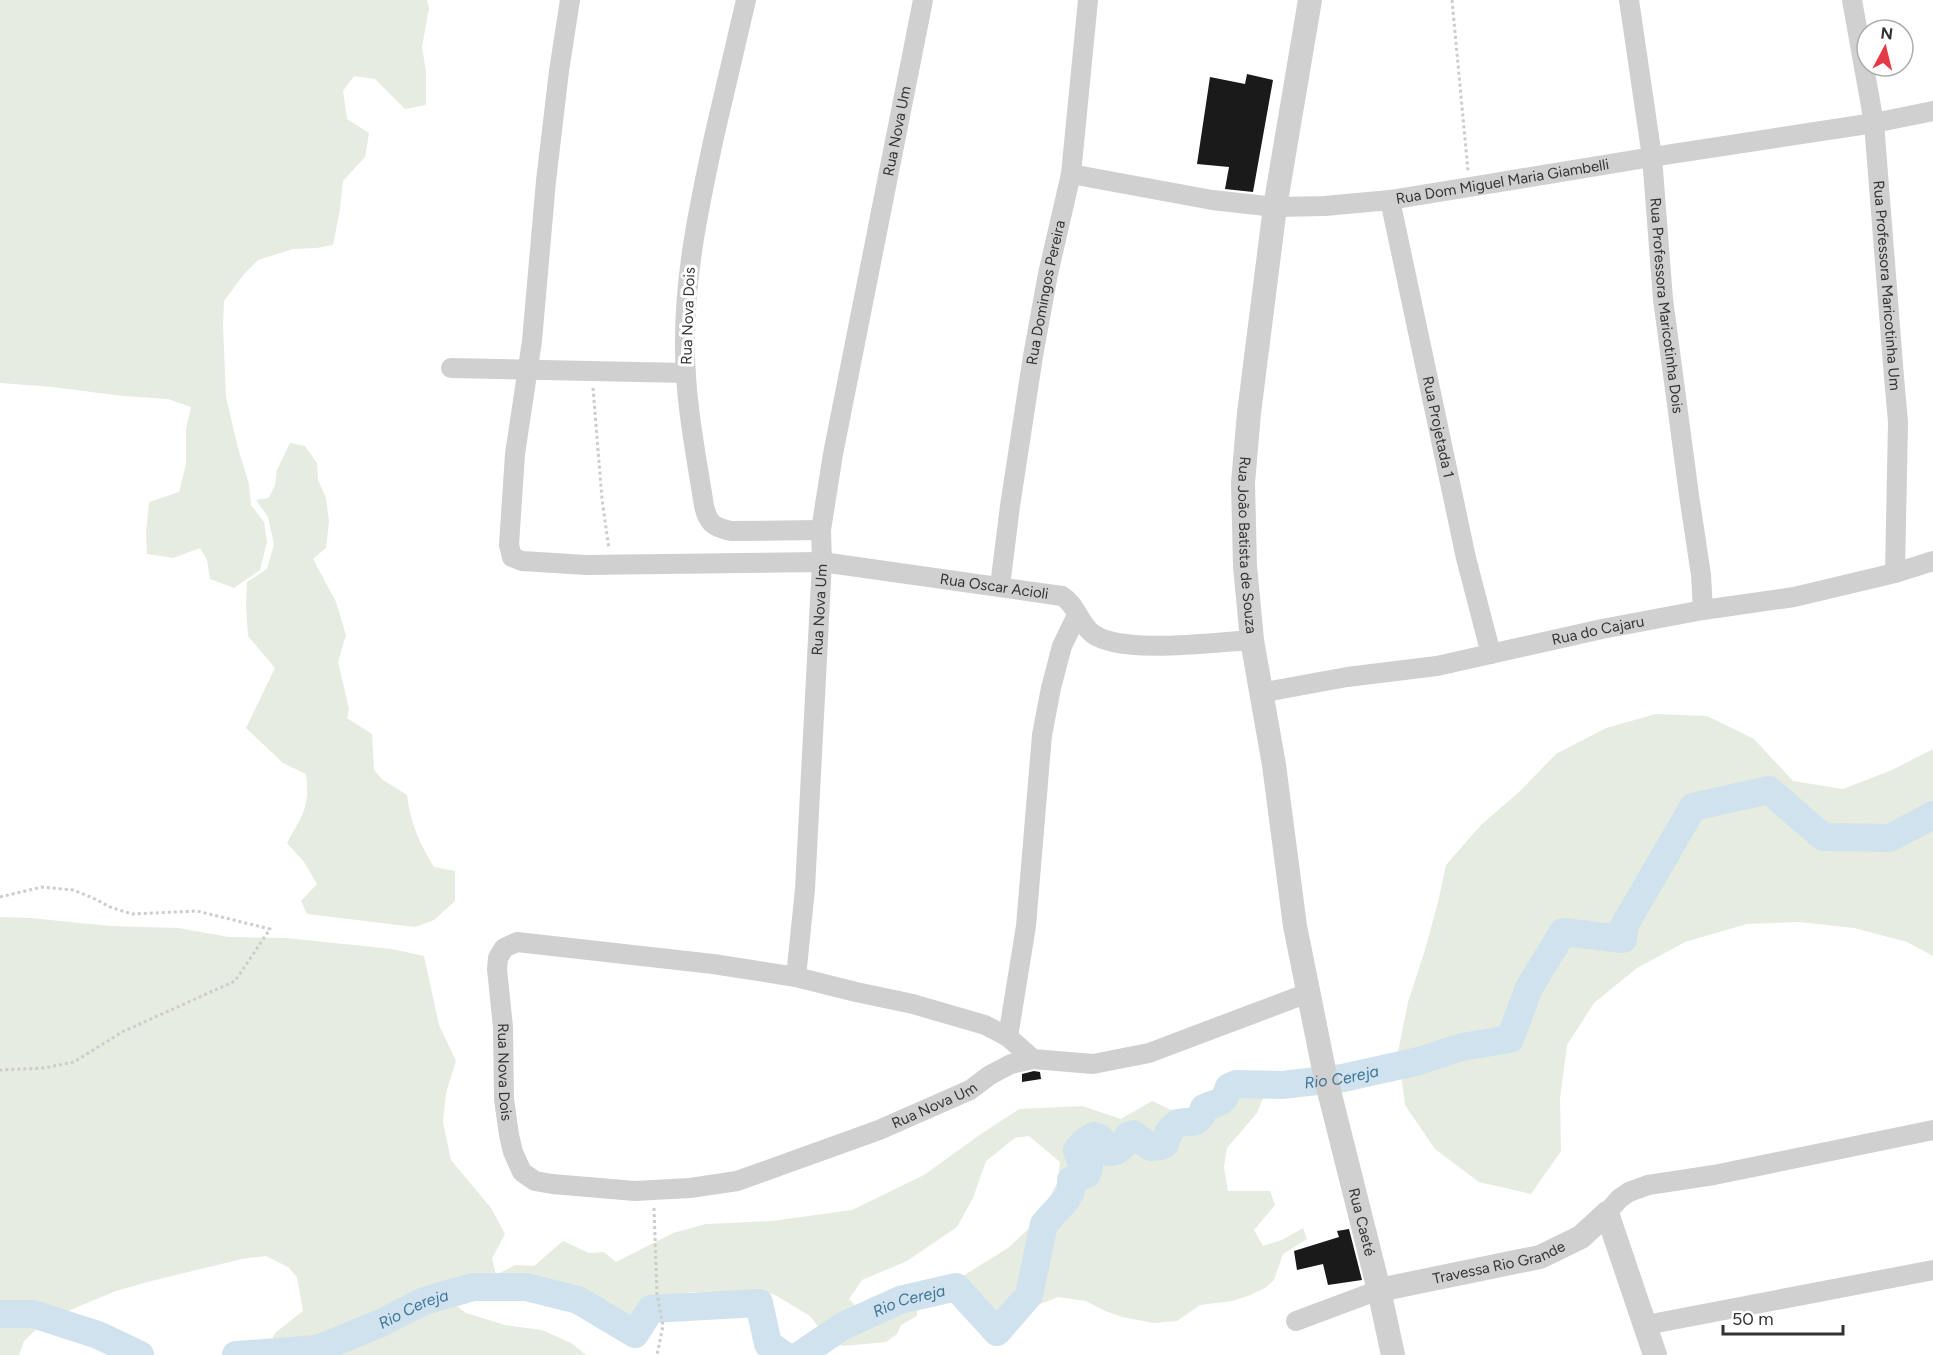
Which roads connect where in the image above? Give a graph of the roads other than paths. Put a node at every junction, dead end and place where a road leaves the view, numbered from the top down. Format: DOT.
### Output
graph roads {
  1 [pos="570,0"];
  2 [pos="746,0"];
  3 [pos="923,0"];
  4 [pos="1088,0"];
  5 [pos="1310,0"];
  6 [pos="1629,0"];
  7 [pos="1852,0"];
  8 [pos="1933,111"];
  9 [pos="1874,123"];
  10 [pos="1652,157"];
  11 [pos="1071,174"];
  12 [pos="1390,200"];
  13 [pos="1275,207"];
  14 [pos="451,368"];
  15 [pos="528,370"];
  16 [pos="685,373"];
  17 [pos="821,530"];
  18 [pos="1933,561"];
  19 [pos="822,562"];
  20 [pos="1895,573"];
  21 [pos="1000,586"];
  22 [pos="1703,610"];
  23 [pos="1077,615"];
  24 [pos="1252,640"];
  25 [pos="1491,654"];
  26 [pos="1260,693"];
  27 [pos="796,977"];
  28 [pos="1308,993"];
  29 [pos="1008,1037"];
  30 [pos="1033,1059"];
  31 [pos="1327,1082"];
  32 [pos="1933,1130"];
  33 [pos="831,1147"];
  34 [pos="1608,1213"];
  35 [pos="1933,1270"];
  36 [pos="1379,1290"];
  37 [pos="1296,1321"];
  38 [pos="1646,1325"];
  39 [pos="1393,1355"];
  40 [pos="1655,1355"];
  1 -- 15 [label="street"];
  2 -- 16 [label="street, Rua Nova Dois"];
  3 -- 17 [label="street, Rua Nova Um"];
  4 -- 11 [label="street, Rua Domingos Pereira"];
  5 -- 13 [label="street, Rua João Batista de Souza"];
  6 -- 10 [label="street, Rua Professora Maricotinha Dois"];
  7 -- 9 [label="street, Rua Professora Maricotinha Um"];
  8 -- 9 [label="street, Rua Dom Miguel Maria Giambelli"];
  9 -- 10 [label="street, Rua Dom Miguel Maria Giambelli"];
  9 -- 20 [label="street, Rua Professora Maricotinha Um"];
  10 -- 12 [label="street, Rua Dom Miguel Maria Giambelli"];
  10 -- 22 [label="street, Rua Professora Maricotinha Dois"];
  11 -- 13 [label="street, Rua Dom Miguel Maria Giambelli"];
  11 -- 21 [label="street, Rua Domingos Pereira"];
  12 -- 13 [label="street, Rua Dom Miguel Maria Giambelli"];
  12 -- 25 [label="street, Rua Projetada 1"];
  13 -- 24 [label="street, Rua João Batista de Souza"];
  14 -- 15 [label="street"];
  15 -- 16 [label="street"];
  15 -- 19 [label="street, Rua Oscar Acioli"];
  16 -- 17 [label="street, Rua Nova Dois"];
  17 -- 19 [label="street, Rua Nova Um"];
  18 -- 20 [label="street, Rua do Cajaru"];
  19 -- 21 [label="street, Rua Oscar Acioli"];
  19 -- 27 [label="street, Rua Nova Um"];
  20 -- 22 [label="street, Rua do Cajaru"];
  21 -- 23 [label="street, Rua Oscar Acioli"];
  22 -- 25 [label="street, Rua do Cajaru"];
  23 -- 24 [label="street, Rua Oscar Acioli"];
  23 -- 29 [label="street"];
  24 -- 26 [label="street, Rua João Batista de Souza"];
  25 -- 26 [label="street, Rua do Cajaru"];
  26 -- 28 [label="street, Rua João Batista de Souza"];
  27 -- 29 [label="street"];
  27 -- 33 [label="street, Rua Nova Dois"];
  28 -- 30 [label="street, Rua Nova Um"];
  28 -- 31 [label="street, Rua João Batista de Souza"];
  29 -- 30 [label="street"];
  30 -- 33 [label="street, Rua Nova Um"];
  31 -- 36 [label="street, Rua Caeté"];
  32 -- 34 [label="street"];
  34 -- 36 [label="street, Travessa Rio Grande"];
  34 -- 38 [label="street"];
  35 -- 38 [label="street"];
  36 -- 37 [label="street"];
  36 -- 39 [label="street, Rua Caeté"];
  38 -- 40 [label="street"];
}
